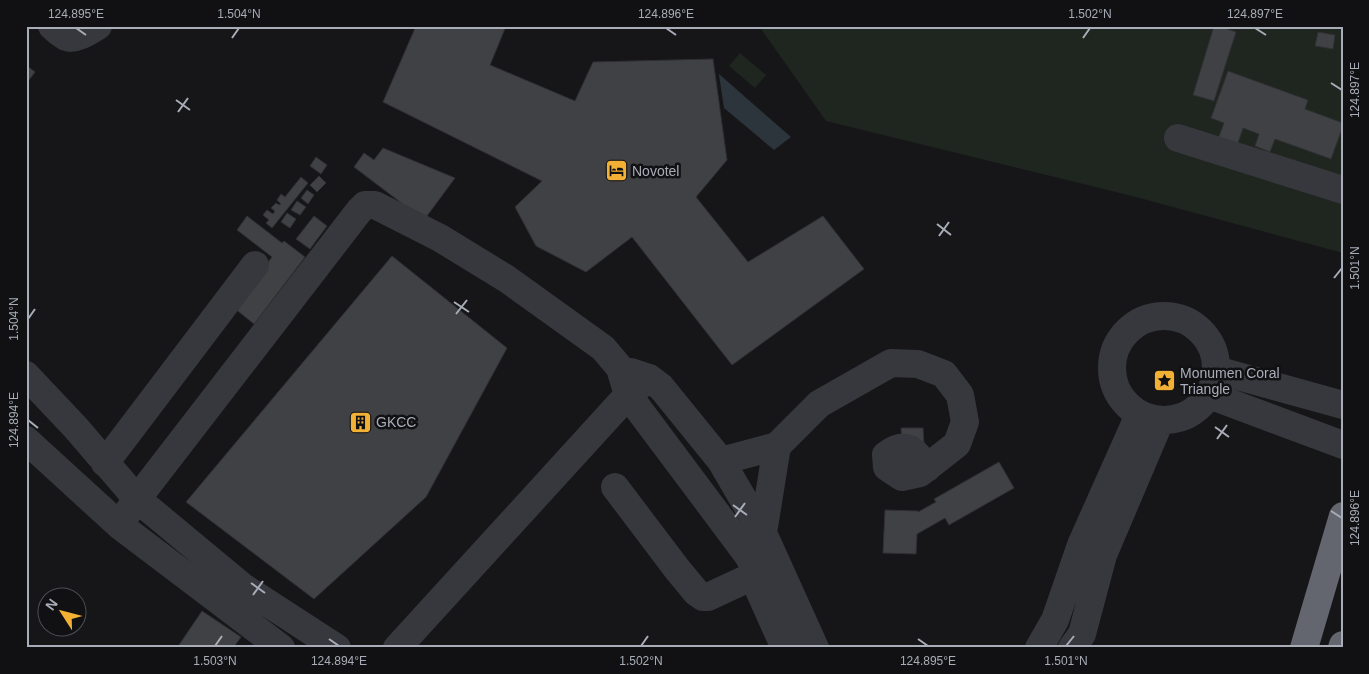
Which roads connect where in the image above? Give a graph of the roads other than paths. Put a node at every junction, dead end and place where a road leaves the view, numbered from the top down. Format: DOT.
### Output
graph roads {
  1 [pos="52,26"];
  2 [pos="98,26"];
  3 [pos="1178,138"];
  4 [pos="1343,190"];
  5 [pos="256,265"];
  6 [pos="620,368"];
  7 [pos="26,375"];
  8 [pos="649,378"];
  9 [pos="1213,382"];
  10 [pos="628,395"];
  11 [pos="1343,406"];
  12 [pos="1150,418"];
  13 [pos="26,440"];
  14 [pos="1343,445"];
  15 [pos="777,446"];
  16 [pos="721,461"];
  17 [pos="106,463"];
  18 [pos="927,468"];
  19 [pos="615,487"];
  20 [pos="137,499"];
  21 [pos="1343,516"];
  22 [pos="119,525"];
  23 [pos="763,532"];
  24 [pos="752,567"];
  25 [pos="269,644"];
  26 [pos="337,648"];
  27 [pos="397,648"];
  28 [pos="785,648"];
  29 [pos="816,648"];
  30 [pos="1039,648"];
  31 [pos="1072,648"];
  32 [pos="1304,648"];
  1 -- 2 [label="street"];
  3 -- 4 [label="street"];
  5 -- 17 [label="street"];
  6 -- 8 [label="street"];
  6 -- 10 [label="street"];
  6 -- 20 [label="street"];
  7 -- 17 [label="street"];
  8 -- 10 [label="street"];
  8 -- 16 [label="street"];
  9 -- 11 [label="street"];
  9 -- 12 [label="street"];
  9 -- 12 [label="street"];
  9 -- 14 [label="street"];
  10 -- 24 [label="street"];
  10 -- 27 [label="street"];
  12 -- 30 [label="street"];
  12 -- 31 [label="street"];
  13 -- 22 [label="street"];
  15 -- 16 [label="street"];
  15 -- 18 [label="street"];
  15 -- 23 [label="street"];
  16 -- 23 [label="street"];
  17 -- 20 [label="street"];
  19 -- 24 [label="street"];
  20 -- 22 [label="street"];
  20 -- 26 [label="street"];
  21 -- 32 [label="highway"];
  22 -- 25 [label="street"];
  23 -- 24 [label="street"];
  23 -- 29 [label="street"];
  24 -- 28 [label="street"];
}
